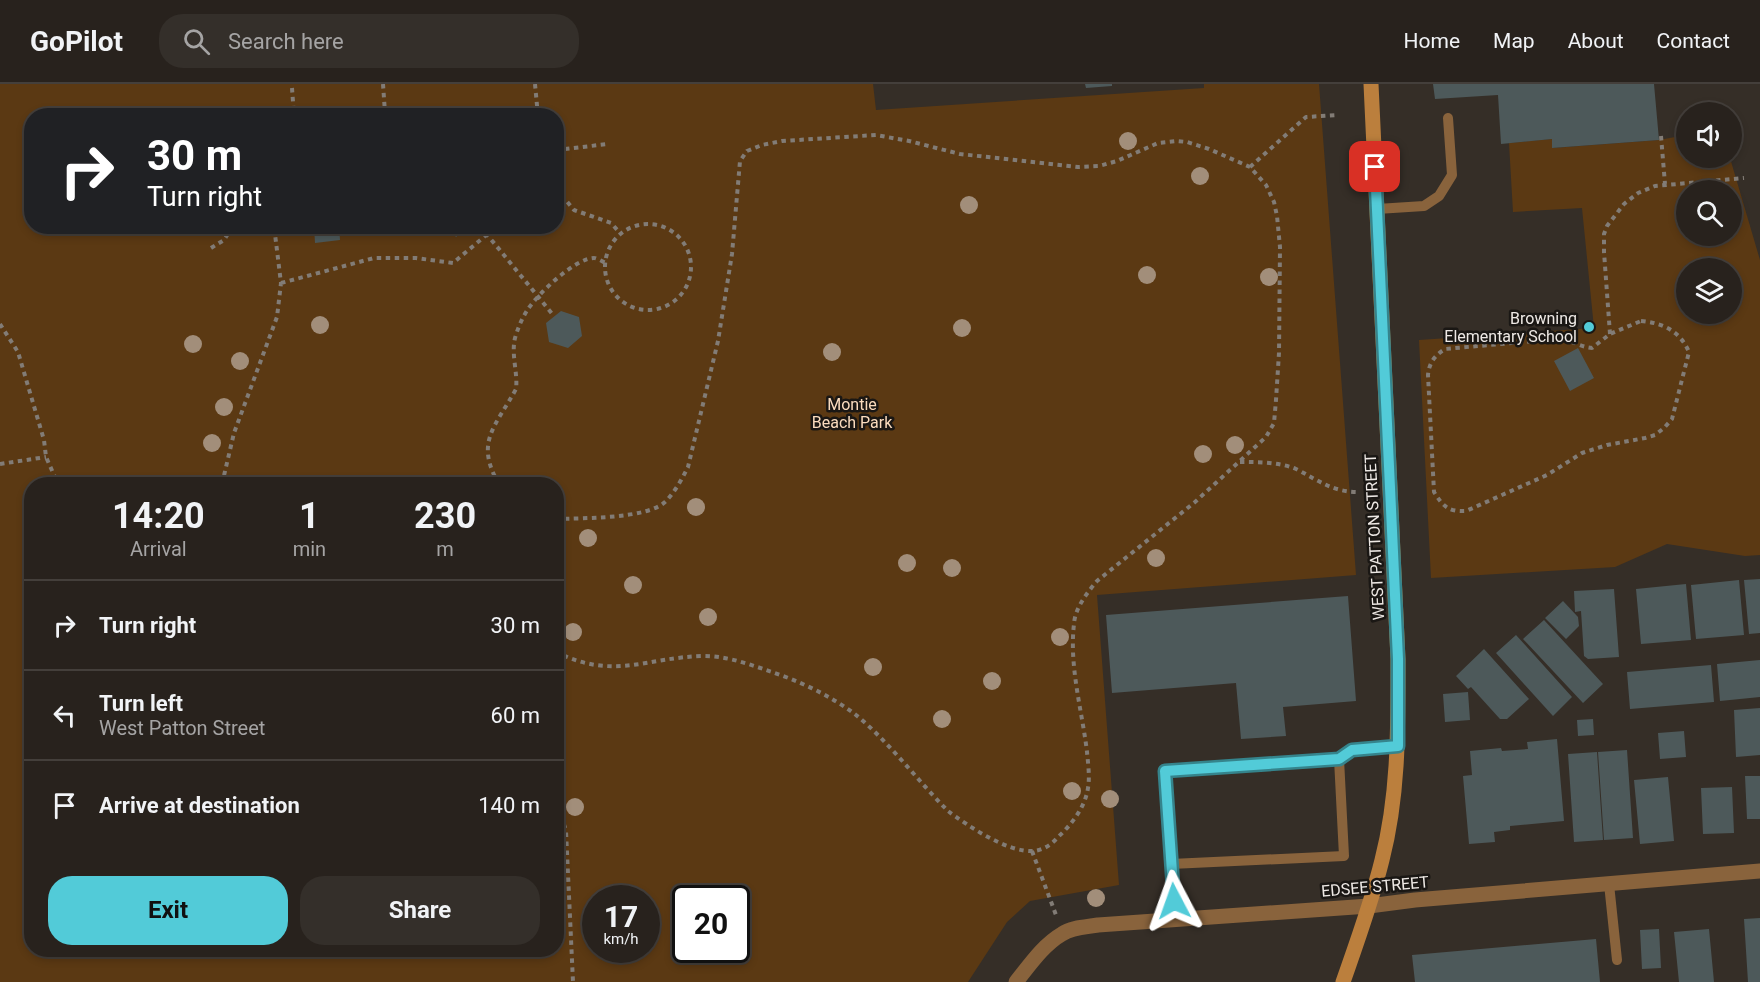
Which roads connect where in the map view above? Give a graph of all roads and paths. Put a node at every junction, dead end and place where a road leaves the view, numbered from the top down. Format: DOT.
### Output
graph roads {
  1 [pos="383,84"];
  2 [pos="535,84"];
  3 [pos="1371,84"];
  4 [pos="292,88"];
  5 [pos="293,108"];
  6 [pos="385,108"];
  7 [pos="537,108"];
  8 [pos="1338,115"];
  9 [pos="1448,118"];
  10 [pos="1661,136"];
  11 [pos="608,144"];
  12 [pos="564,149"];
  13 [pos="1250,167"];
  14 [pos="1744,178"];
  15 [pos="1665,184"];
  16 [pos="564,198"];
  17 [pos="1377,208"];
  18 [pos="228,234"];
  19 [pos="275,234"];
  20 [pos="487,234"];
  21 [pos="621,234"];
  22 [pos="211,248"];
  23 [pos="606,263"];
  24 [pos="281,283"];
  25 [pos="538,297"];
  26 [pos="555,316"];
  27 [pos="0,324"];
  28 [pos="1610,334"];
  29 [pos="46,457"];
  30 [pos="1239,462"];
  31 [pos="0,464"];
  32 [pos="55,477"];
  33 [pos="224,477"];
  34 [pos="495,477"];
  35 [pos="1358,492"];
  36 [pos="564,519"];
  37 [pos="564,655"];
  38 [pos="1398,746"];
  39 [pos="1339,759"];
  40 [pos="564,824"];
  41 [pos="1032,851"];
  42 [pos="1171,864"];
  43 [pos="1760,871"];
  44 [pos="1609,884"];
  45 [pos="1369,906"];
  46 [pos="1175,920"];
  47 [pos="1062,933"];
  48 [pos="1617,960"];
  49 [pos="573,982"];
  50 [pos="1016,982"];
  51 [pos="1343,982"];
  1 -- 6 [label="path"];
  2 -- 7 [label="path"];
  3 -- 17 [label="street, WEST PATTON STREET"];
  4 -- 5 [label="path"];
  8 -- 13 [label="path"];
  9 -- 17 [label="lane"];
  10 -- 15 [label="path"];
  11 -- 12 [label="path"];
  13 -- 30 [label="path"];
  13 -- 36 [label="path"];
  14 -- 15 [label="path"];
  15 -- 28 [label="path"];
  16 -- 21 [label="path"];
  17 -- 38 [label="street, WEST PATTON STREET"];
  18 -- 22 [label="path"];
  19 -- 24 [label="path"];
  20 -- 24 [label="path"];
  20 -- 25 [label="path"];
  21 -- 23 [label="path"];
  21 -- 23 [label="path"];
  23 -- 25 [label="path"];
  24 -- 33 [label="path"];
  25 -- 26 [label="path"];
  25 -- 34 [label="path"];
  27 -- 29 [label="path"];
  28 -- 28 [label="path"];
  29 -- 31 [label="path"];
  29 -- 32 [label="path"];
  30 -- 35 [label="path"];
  30 -- 41 [label="path"];
  37 -- 41 [label="path"];
  38 -- 39 [label="lane"];
  38 -- 45 [label="street, WEST PATTON STREET"];
  39 -- 42 [label="lane"];
  39 -- 42 [label="lane"];
  40 -- 49 [label="path"];
  41 -- 47 [label="path"];
  42 -- 46 [label="lane"];
  43 -- 44 [label="street, EDSEE STREET"];
  44 -- 45 [label="street, EDSEE STREET"];
  44 -- 48 [label="lane"];
  45 -- 46 [label="street, EDSEE STREET"];
  45 -- 51 [label="street, WEST PATTON STREET"];
  46 -- 47 [label="street, EDSEE STREET"];
  47 -- 50 [label="street"];
}
